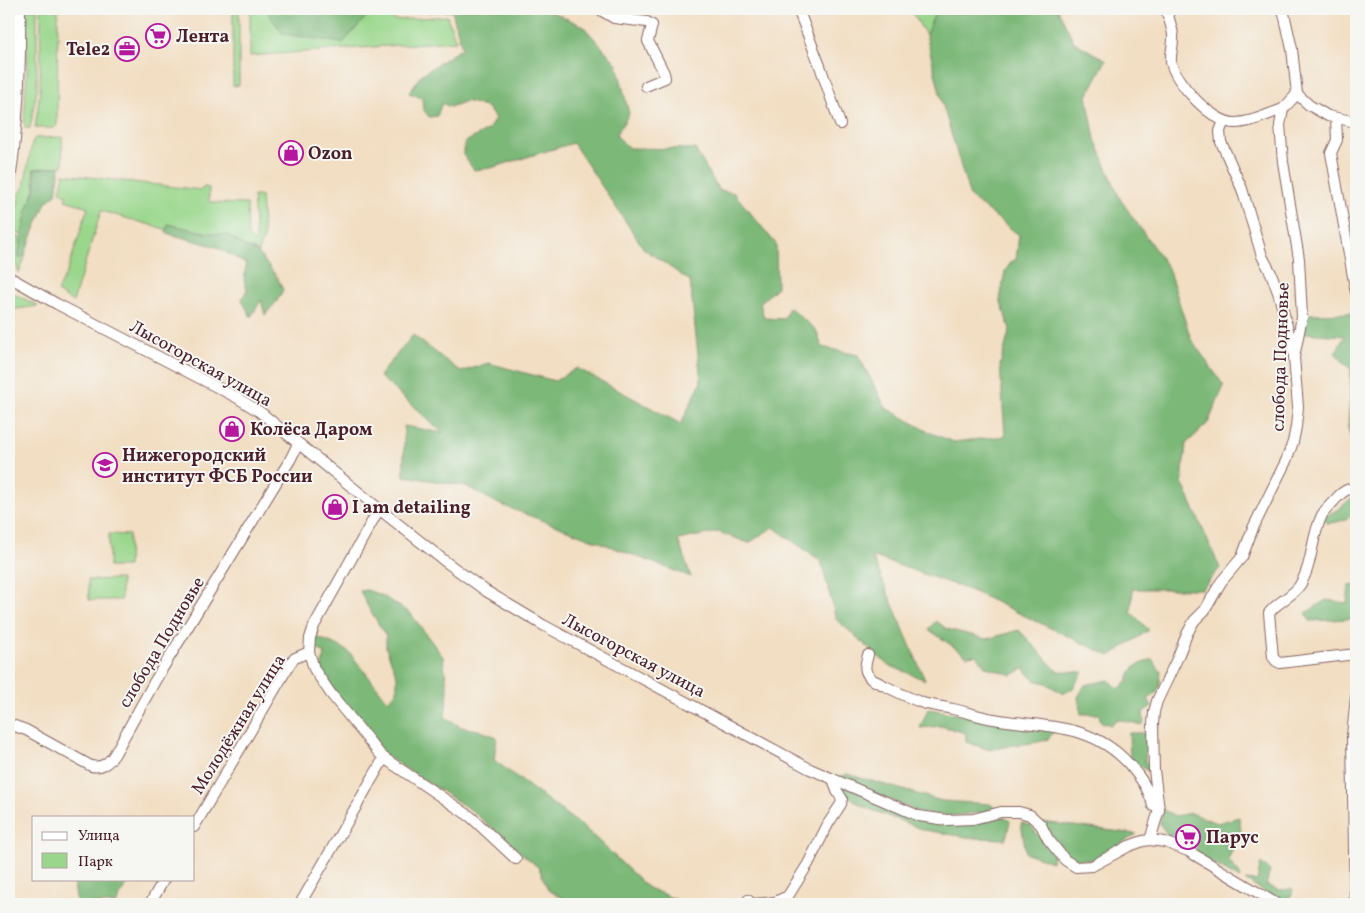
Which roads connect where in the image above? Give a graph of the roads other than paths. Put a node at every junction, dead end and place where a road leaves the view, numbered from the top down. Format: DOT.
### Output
graph roads {
  1 [pos="19,9"];
  2 [pos="599,9"];
  3 [pos="798,9"];
  4 [pos="1166,9"];
  5 [pos="1284,9"];
  6 [pos="646,86"];
  7 [pos="1297,94"];
  8 [pos="1283,109"];
  9 [pos="1336,118"];
  10 [pos="1224,121"];
  11 [pos="1356,122"];
  12 [pos="840,124"];
  13 [pos="9,181"];
  14 [pos="9,277"];
  15 [pos="1356,293"];
  16 [pos="1294,357"];
  17 [pos="298,444"];
  18 [pos="1349,489"];
  19 [pos="378,509"];
  20 [pos="309,652"];
  21 [pos="1356,654"];
  22 [pos="868,655"];
  23 [pos="1356,658"];
  24 [pos="1356,697"];
  25 [pos="9,724"];
  26 [pos="384,758"];
  27 [pos="833,778"];
  28 [pos="1158,809"];
  29 [pos="195,826"];
  30 [pos="1150,840"];
  31 [pos="516,858"];
  32 [pos="163,880"];
  33 [pos="748,900"];
  34 [pos="150,904"];
  35 [pos="300,904"];
  36 [pos="1276,904"];
  37 [pos="1355,904"];
  1 -- 13 [label="main road"];
  2 -- 6 [label="street"];
  3 -- 12 [label="street"];
  4 -- 10 [label="street"];
  5 -- 7 [label="street"];
  7 -- 8 [label="street"];
  7 -- 9 [label="street"];
  8 -- 10 [label="street"];
  8 -- 16 [label="street, слобода Подновье"];
  9 -- 11 [label="street"];
  9 -- 15 [label="street"];
  10 -- 16 [label="street"];
  14 -- 17 [label="street, Лысогорская улица"];
  16 -- 28 [label="street, слобода Подновье"];
  17 -- 19 [label="street, Лысогорская улица"];
  17 -- 25 [label="street, слобода Подновье"];
  18 -- 21 [label="street"];
  19 -- 20 [label="street, Молодёжная улица"];
  19 -- 27 [label="street, Лысогорская улица"];
  20 -- 26 [label="street"];
  20 -- 29 [label="street, Молодёжная улица"];
  21 -- 23 [label="street"];
  22 -- 28 [label="street"];
  24 -- 37 [label="street"];
  26 -- 31 [label="street"];
  26 -- 35 [label="street"];
  27 -- 30 [label="street, Лысогорская улица"];
  27 -- 33 [label="street"];
  28 -- 30 [label="street"];
  30 -- 36 [label="street"];
  32 -- 34 [label="street"];
}
